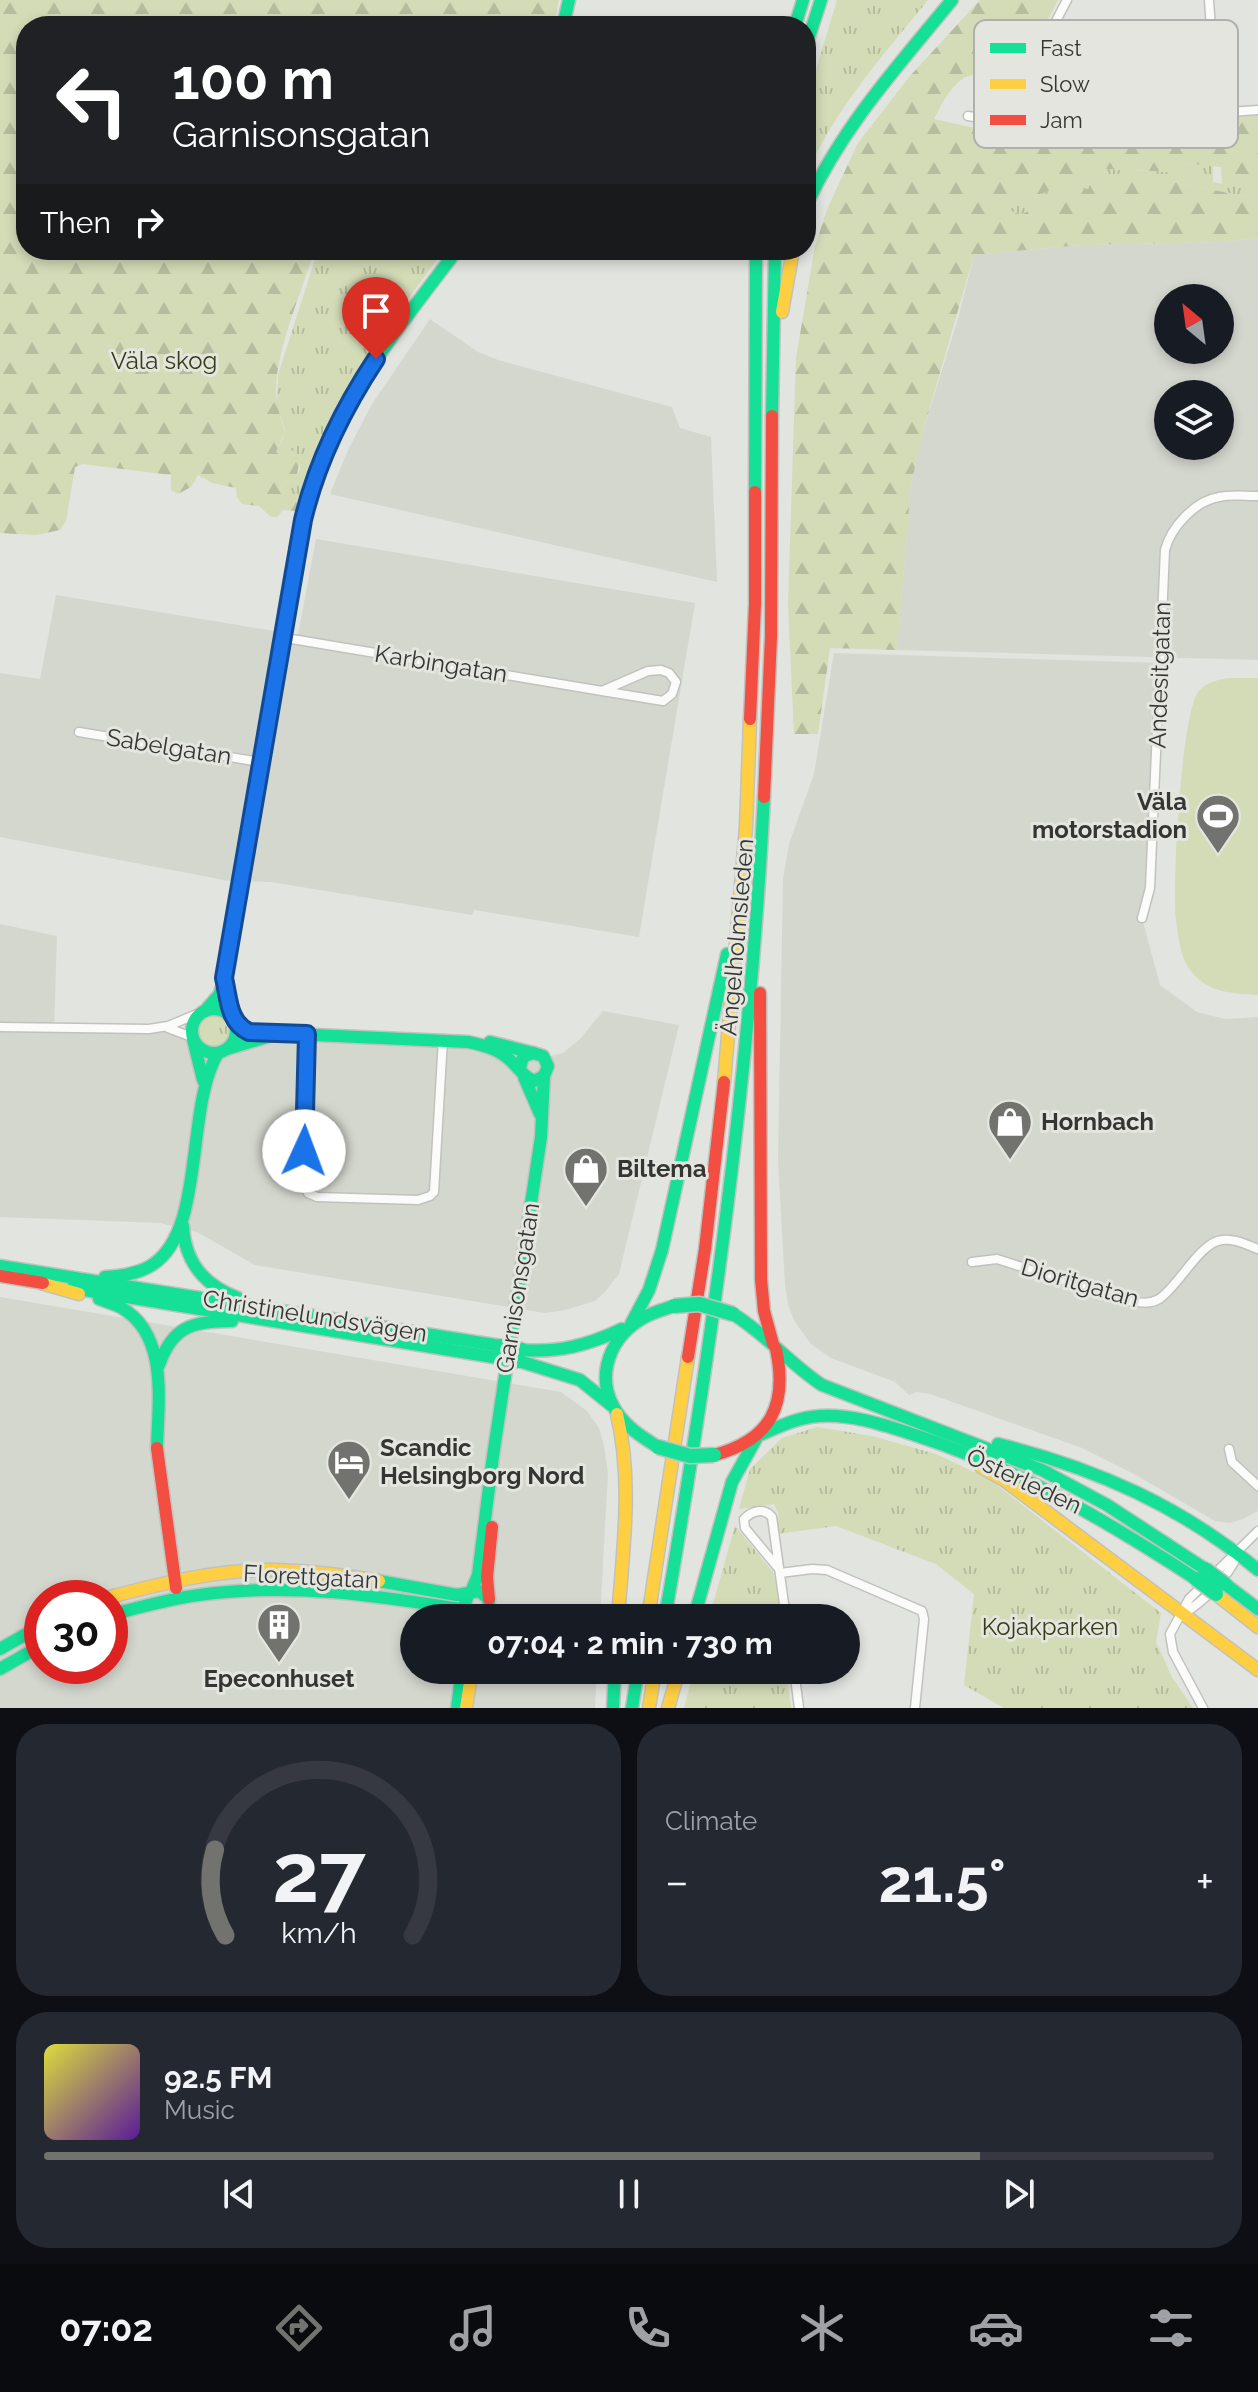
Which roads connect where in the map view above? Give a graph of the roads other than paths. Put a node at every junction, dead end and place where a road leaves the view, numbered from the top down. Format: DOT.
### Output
graph roads {
  1 [pos="952,0"];
  2 [pos="1067,0"];
  3 [pos="1209,0"];
  4 [pos="1057,20"];
  5 [pos="1210,20"];
  6 [pos="1258,110"];
  7 [pos="1238,111"];
  8 [pos="968,116"];
  9 [pos="974,117"];
  10 [pos="816,184"];
  11 [pos="450,260"];
  12 [pos="756,260"];
  13 [pos="775,260"];
  14 [pos="791,260"];
  15 [pos="772,373"];
  16 [pos="1258,496"];
  17 [pos="280,637"];
  18 [pos="602,691"];
  19 [pos="79,732"];
  20 [pos="260,762"];
  21 [pos="760,856"];
  22 [pos="741,890"];
  23 [pos="1142,918"];
  24 [pos="224,978"];
  25 [pos="204,1011"];
  26 [pos="233,1020"];
  27 [pos="0,1027"];
  28 [pos="163,1028"];
  29 [pos="285,1033"];
  30 [pos="307,1034"];
  31 [pos="193,1038"];
  32 [pos="443,1039"];
  33 [pos="471,1043"];
  34 [pos="220,1052"];
  35 [pos="533,1053"];
  36 [pos="522,1072"];
  37 [pos="544,1076"];
  38 [pos="203,1085"];
  39 [pos="542,1121"];
  40 [pos="184,1209"];
  41 [pos="1258,1249"];
  42 [pos="972,1262"];
  43 [pos="3,1270"];
  44 [pos="41,1283"];
  45 [pos="297,1313"];
  46 [pos="629,1325"];
  47 [pos="329,1330"];
  48 [pos="774,1345"];
  49 [pos="500,1352"];
  50 [pos="521,1355"];
  51 [pos="157,1373"];
  52 [pos="614,1410"];
  53 [pos="760,1436"];
  54 [pos="952,1441"];
  55 [pos="1229,1449"];
  56 [pos="493,1456"];
  57 [pos="1258,1486"];
  58 [pos="1258,1531"];
  59 [pos="1239,1552"];
  60 [pos="1258,1570"];
  61 [pos="780,1571"];
  62 [pos="174,1580"];
  63 [pos="1221,1589"];
  64 [pos="128,1592"];
  65 [pos="470,1593"];
  66 [pos="177,1597"];
  67 [pos="416,1604"];
  68 [pos="470,1604"];
  69 [pos="478,1604"];
  70 [pos="619,1604"];
  71 [pos="650,1604"];
  72 [pos="667,1604"];
  73 [pos="698,1604"];
  74 [pos="784,1604"];
  75 [pos="1258,1609"];
  76 [pos="128,1610"];
  77 [pos="1182,1614"];
  78 [pos="1258,1627"];
  79 [pos="24,1635"];
  80 [pos="0,1649"];
  81 [pos="24,1655"];
  82 [pos="0,1669"];
  83 [pos="1258,1670"];
  84 [pos="460,1684"];
  85 [pos="470,1684"];
  86 [pos="614,1684"];
  87 [pos="636,1684"];
  88 [pos="653,1684"];
  89 [pos="675,1684"];
  90 [pos="796,1684"];
  91 [pos="457,1708"];
  92 [pos="466,1708"];
  93 [pos="613,1708"];
  94 [pos="632,1708"];
  95 [pos="649,1708"];
  96 [pos="668,1708"];
  97 [pos="799,1708"];
  98 [pos="807,1708"];
  99 [pos="915,1708"];
  100 [pos="1203,1708"];
  1 -- 10 [label="main road"];
  2 -- 4 [label="street"];
  3 -- 5 [label="street"];
  6 -- 7 [label="street"];
  8 -- 9 [label="street"];
  11 -- 17 [label="main road"];
  12 -- 22 [label="main road, Ängelholmsleden"];
  13 -- 15 [label="main road"];
  14 -- 15 [label="main road"];
  15 -- 21 [label="main road, Ängelholmsleden"];
  16 -- 23 [label="street, Andesitgatan"];
  17 -- 18 [label="street, Karbingatan"];
  17 -- 20 [label="main road"];
  18 -- 18 [label="street, Karbingatan"];
  19 -- 20 [label="street, Sabelgatan"];
  20 -- 24 [label="main road"];
  21 -- 48 [label="main road"];
  21 -- 72 [label="main road, Ängelholmsleden"];
  22 -- 46 [label="main road"];
  22 -- 71 [label="main road, Ängelholmsleden"];
  24 -- 25 [label="main road"];
  24 -- 26 [label="main road"];
  25 -- 26 [label="main road"];
  25 -- 28 [label="street"];
  25 -- 31 [label="main road"];
  26 -- 29 [label="main road"];
  26 -- 34 [label="main road"];
  27 -- 28 [label="street"];
  28 -- 31 [label="street"];
  29 -- 30 [label="main road"];
  29 -- 34 [label="main road"];
  30 -- 32 [label="main road"];
  30 -- 32 [label="street"];
  31 -- 34 [label="main road"];
  31 -- 38 [label="main road"];
  32 -- 33 [label="main road"];
  33 -- 35 [label="main road"];
  33 -- 36 [label="main road"];
  34 -- 38 [label="main road"];
  35 -- 36 [label="main road"];
  35 -- 37 [label="main road, Garnisonsgatan"];
  36 -- 37 [label="main road"];
  36 -- 39 [label="main road, Garnisonsgatan"];
  37 -- 39 [label="main road, Garnisonsgatan"];
  38 -- 40 [label="main road"];
  39 -- 56 [label="main road, Garnisonsgatan"];
  40 -- 43 [label="main road"];
  40 -- 45 [label="main road"];
  41 -- 42 [label="street, Dioritgatan"];
  43 -- 44 [label="main road, Christinelundsvägen"];
  43 -- 45 [label="main road, Christinelundsvägen"];
  44 -- 47 [label="main road, Christinelundsvägen"];
  44 -- 51 [label="main road"];
  45 -- 49 [label="main road, Christinelundsvägen"];
  46 -- 48 [label="main road, bridge"];
  46 -- 50 [label="main road, Christinelundsvägen"];
  46 -- 52 [label="main road"];
  47 -- 49 [label="main road, Christinelundsvägen"];
  47 -- 51 [label="main road"];
  48 -- 53 [label="main road"];
  48 -- 54 [label="main road, Österleden"];
  49 -- 50 [label="main road, Christinelundsvägen, bridge"];
  50 -- 52 [label="main road, Christinelundsvägen"];
  51 -- 62 [label="main road"];
  52 -- 53 [label="main road, bridge"];
  52 -- 70 [label="main road"];
  53 -- 54 [label="main road, Österleden"];
  53 -- 73 [label="main road"];
  54 -- 59 [label="main road"];
  54 -- 63 [label="main road, Österleden, bridge"];
  54 -- 77 [label="main road"];
  55 -- 57 [label="street"];
  56 -- 65 [label="main road, Garnisonsgatan"];
  56 -- 69 [label="main road, Garnisonsgatan"];
  58 -- 59 [label="street"];
  59 -- 60 [label="main road"];
  59 -- 77 [label="street"];
  61 -- 61 [label="street"];
  61 -- 74 [label="street"];
  61 -- 99 [label="street"];
  62 -- 64 [label="main road, Florettgatan"];
  62 -- 65 [label="main road, Florettgatan"];
  62 -- 66 [label="main road"];
  63 -- 75 [label="main road, Österleden"];
  63 -- 78 [label="main road, Österleden"];
  65 -- 68 [label="main road, Garnisonsgatan"];
  66 -- 67 [label="main road, Florettgatan"];
  66 -- 76 [label="main road, Florettgatan"];
  77 -- 83 [label="main road"];
  77 -- 100 [label="street"];
  79 -- 80 [label="main road"];
  81 -- 82 [label="main road"];
  84 -- 91 [label="main road"];
  85 -- 92 [label="main road"];
  86 -- 93 [label="main road"];
  87 -- 94 [label="main road"];
  88 -- 95 [label="main road"];
  89 -- 96 [label="main road"];
  90 -- 97 [label="street"];
  97 -- 98 [label="street"];
}
